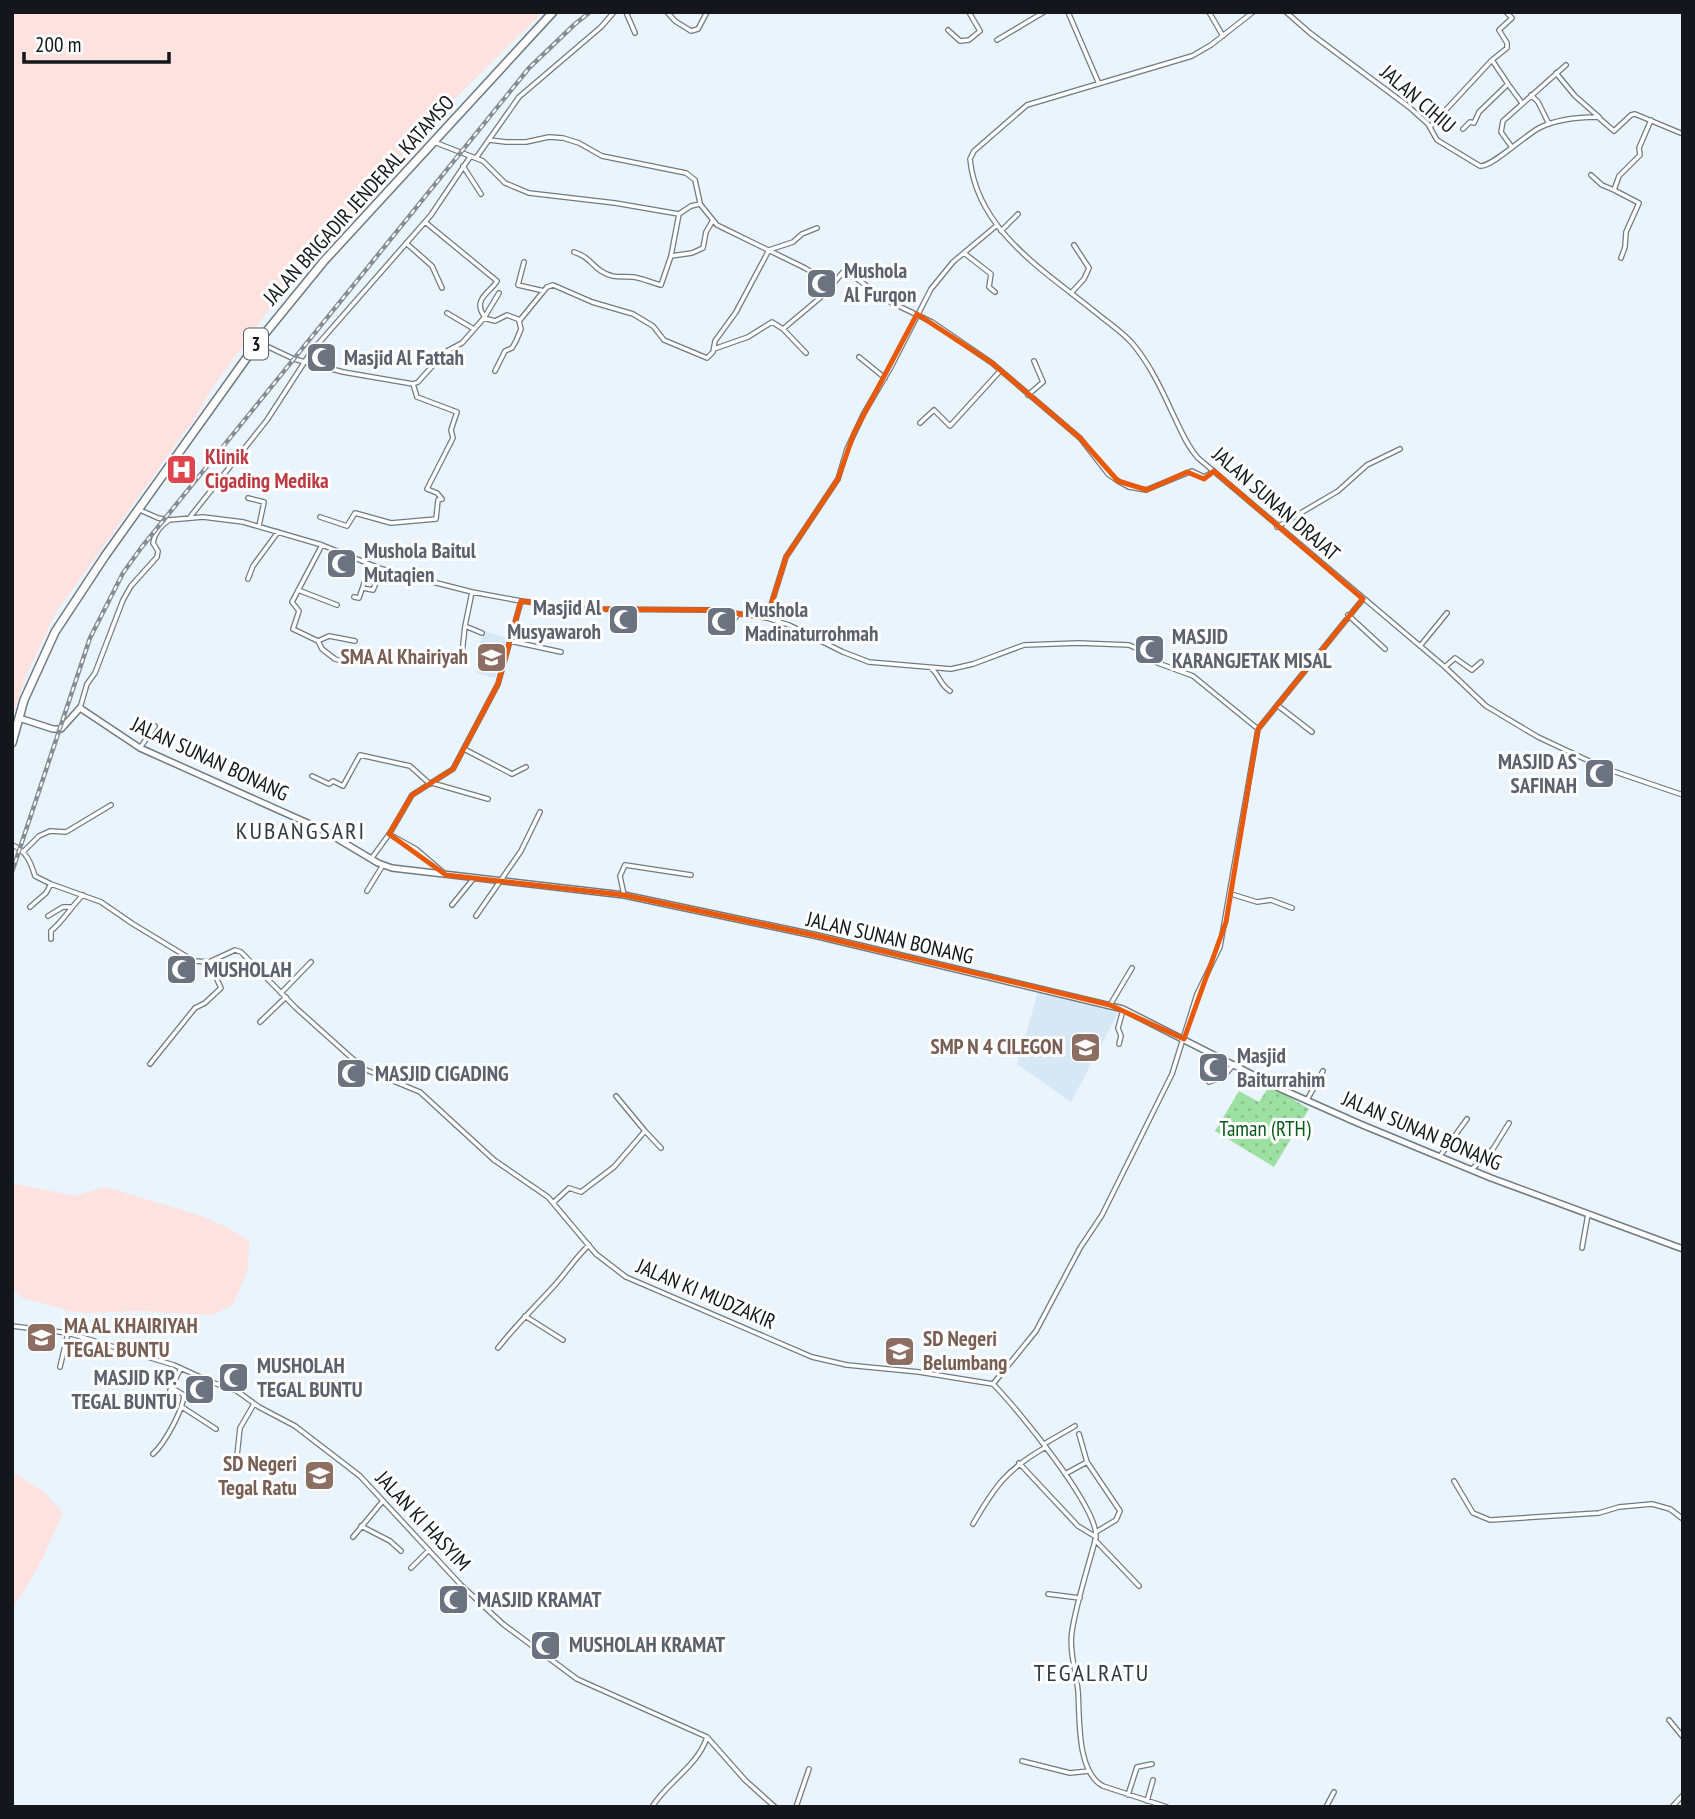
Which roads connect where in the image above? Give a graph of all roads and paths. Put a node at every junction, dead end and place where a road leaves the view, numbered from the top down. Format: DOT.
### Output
graph roads {
  1 [pos="553,12"];
  2 [pos="614,12"];
  3 [pos="626,12"];
  4 [pos="667,12"];
  5 [pos="708,12"];
  6 [pos="1044,12"];
  7 [pos="1068,12"];
  8 [pos="1209,12"];
  9 [pos="1253,12"];
  10 [pos="1286,12"];
  11 [pos="1506,12"];
  12 [pos="970,13"];
  13 [pos="948,30"];
  14 [pos="635,33"];
  15 [pos="1223,36"];
  16 [pos="997,40"];
  17 [pos="1492,60"];
  18 [pos="1566,65"];
  19 [pos="1556,73"];
  20 [pos="1508,84"];
  21 [pos="1100,85"];
  22 [pos="1531,95"];
  23 [pos="1522,103"];
  24 [pos="1600,118"];
  25 [pos="1651,120"];
  26 [pos="1549,124"];
  27 [pos="1430,127"];
  28 [pos="1464,129"];
  29 [pos="1683,134"];
  30 [pos="489,140"];
  31 [pos="433,142"];
  32 [pos="1511,146"];
  33 [pos="470,157"];
  34 [pos="476,158"];
  35 [pos="463,166"];
  36 [pos="1591,175"];
  37 [pos="1614,190"];
  38 [pos="481,194"];
  39 [pos="699,204"];
  40 [pos="679,214"];
  41 [pos="1018,214"];
  42 [pos="713,220"];
  43 [pos="425,222"];
  44 [pos="996,226"];
  45 [pos="817,228"];
  46 [pos="1001,231"];
  47 [pos="406,243"];
  48 [pos="1074,245"];
  49 [pos="769,250"];
  50 [pos="574,252"];
  51 [pos="964,253"];
  52 [pos="671,256"];
  53 [pos="1621,258"];
  54 [pos="524,262"];
  55 [pos="832,285"];
  56 [pos="442,288"];
  57 [pos="544,291"];
  58 [pos="995,292"];
  59 [pos="1071,292"];
  60 [pos="499,293"];
  61 [pos="447,313"];
  62 [pos="917,314"];
  63 [pos="484,317"];
  64 [pos="519,320"];
  65 [pos="474,329"];
  66 [pos="783,329"];
  67 [pos="258,342"];
  68 [pos="714,349"];
  69 [pos="806,353"];
  70 [pos="859,357"];
  71 [pos="304,362"];
  72 [pos="1034,362"];
  73 [pos="1001,370"];
  74 [pos="495,371"];
  75 [pos="885,378"];
  76 [pos="413,384"];
  77 [pos="1028,395"];
  78 [pos="920,423"];
  79 [pos="1401,449"];
  80 [pos="1214,471"];
  81 [pos="248,498"];
  82 [pos="139,510"];
  83 [pos="190,517"];
  84 [pos="320,517"];
  85 [pos="169,520"];
  86 [pos="258,526"];
  87 [pos="1278,527"];
  88 [pos="278,532"];
  89 [pos="322,545"];
  90 [pos="370,566"];
  91 [pos="382,569"];
  92 [pos="248,579"];
  93 [pos="362,587"];
  94 [pos="298,590"];
  95 [pos="472,592"];
  96 [pos="354,597"];
  97 [pos="1363,599"];
  98 [pos="521,601"];
  99 [pos="337,605"];
  100 [pos="1447,613"];
  101 [pos="738,614"];
  102 [pos="1348,615"];
  103 [pos="767,618"];
  104 [pos="465,626"];
  105 [pos="482,633"];
  106 [pos="713,633"];
  107 [pos="318,641"];
  108 [pos="355,641"];
  109 [pos="510,641"];
  110 [pos="1420,646"];
  111 [pos="1385,649"];
  112 [pos="561,652"];
  113 [pos="1481,662"];
  114 [pos="348,663"];
  115 [pos="461,663"];
  116 [pos="931,667"];
  117 [pos="1445,667"];
  118 [pos="950,691"];
  119 [pos="1277,705"];
  120 [pos="80,708"];
  121 [pos="19,718"];
  122 [pos="155,726"];
  123 [pos="1258,729"];
  124 [pos="1312,732"];
  125 [pos="12,743"];
  126 [pos="140,748"];
  127 [pos="464,749"];
  128 [pos="526,767"];
  129 [pos="312,776"];
  130 [pos="431,784"];
  131 [pos="1683,795"];
  132 [pos="488,799"];
  133 [pos="111,805"];
  134 [pos="540,812"];
  135 [pos="389,834"];
  136 [pos="12,845"];
  137 [pos="23,852"];
  138 [pos="371,859"];
  139 [pos="383,865"];
  140 [pos="446,875"];
  141 [pos="691,875"];
  142 [pos="474,877"];
  143 [pos="499,881"];
  144 [pos="51,884"];
  145 [pos="367,891"];
  146 [pos="1231,894"];
  147 [pos="83,895"];
  148 [pos="624,895"];
  149 [pos="452,905"];
  150 [pos="30,907"];
  151 [pos="72,907"];
  152 [pos="1292,908"];
  153 [pos="48,916"];
  154 [pos="476,916"];
  155 [pos="51,939"];
  156 [pos="209,962"];
  157 [pos="311,962"];
  158 [pos="1132,968"];
  159 [pos="281,993"];
  160 [pos="286,997"];
  161 [pos="1110,1005"];
  162 [pos="1123,1009"];
  163 [pos="260,1022"];
  164 [pos="1184,1039"];
  165 [pos="1119,1044"];
  166 [pos="149,1064"];
  167 [pos="1234,1064"];
  168 [pos="1323,1071"];
  169 [pos="1209,1082"];
  170 [pos="616,1096"];
  171 [pos="1307,1100"];
  172 [pos="1467,1119"];
  173 [pos="1509,1123"];
  174 [pos="645,1131"];
  175 [pos="662,1148"];
  176 [pos="1440,1156"];
  177 [pos="1471,1170"];
  178 [pos="553,1203"];
  179 [pos="1588,1214"];
  180 [pos="589,1245"];
  181 [pos="1582,1248"];
  182 [pos="1683,1249"];
  183 [pos="525,1316"];
  184 [pos="12,1326"];
  185 [pos="68,1333"];
  186 [pos="563,1340"];
  187 [pos="498,1348"];
  188 [pos="60,1367"];
  189 [pos="181,1368"];
  190 [pos="993,1384"];
  191 [pos="254,1404"];
  192 [pos="182,1406"];
  193 [pos="1075,1426"];
  194 [pos="216,1429"];
  195 [pos="1079,1434"];
  196 [pos="1045,1446"];
  197 [pos="153,1454"];
  198 [pos="1087,1462"];
  199 [pos="1019,1463"];
  200 [pos="236,1465"];
  201 [pos="1065,1474"];
  202 [pos="1454,1481"];
  203 [pos="382,1502"];
  204 [pos="1683,1519"];
  205 [pos="973,1524"];
  206 [pos="361,1526"];
  207 [pos="1096,1536"];
  208 [pos="353,1537"];
  209 [pos="429,1550"];
  210 [pos="401,1551"];
  211 [pos="411,1568"];
  212 [pos="1139,1586"];
  213 [pos="1048,1594"];
  214 [pos="1080,1598"];
  215 [pos="1669,1720"];
  216 [pos="707,1737"];
  217 [pos="1683,1737"];
  218 [pos="1021,1760"];
  219 [pos="1153,1765"];
  220 [pos="809,1769"];
  221 [pos="1089,1770"];
  222 [pos="1153,1780"];
  223 [pos="1334,1792"];
  224 [pos="1128,1795"];
  225 [pos="1683,1795"];
  226 [pos="1147,1801"];
  227 [pos="652,1807"];
  228 [pos="775,1807"];
  229 [pos="796,1807"];
  230 [pos="1167,1807"];
  231 [pos="1326,1807"];
  232 [pos="1672,1807"];
  1 -- 31 [label="highway, JALAN BRIGADIR JENDERAL KATAMSO / 3"];
  2 -- 30 [label="street"];
  3 -- 14 [label="street"];
  4 -- 5 [label="street"];
  6 -- 16 [label="street"];
  7 -- 21 [label="street"];
  8 -- 15 [label="street"];
  9 -- 15 [label="street, JALAN SUNAN DRAJAT"];
  10 -- 27 [label="street, JALAN CIHIU"];
  11 -- 17 [label="street"];
  12 -- 13 [label="street"];
  15 -- 21 [label="street, JALAN SUNAN DRAJAT"];
  17 -- 20 [label="street"];
  17 -- 27 [label="street"];
  18 -- 19 [label="street"];
  19 -- 22 [label="street"];
  19 -- 24 [label="street"];
  20 -- 23 [label="street"];
  20 -- 28 [label="street"];
  21 -- 44 [label="street, JALAN SUNAN DRAJAT"];
  22 -- 23 [label="street"];
  22 -- 26 [label="street"];
  23 -- 32 [label="street"];
  24 -- 25 [label="street, JALAN CIHIU"];
  24 -- 26 [label="street, JALAN CIHIU"];
  25 -- 29 [label="street"];
  25 -- 37 [label="street"];
  26 -- 32 [label="street, JALAN CIHIU"];
  27 -- 32 [label="street, JALAN CIHIU"];
  30 -- 34 [label="street"];
  30 -- 39 [label="street"];
  31 -- 33 [label="street"];
  31 -- 67 [label="highway, JALAN BRIGADIR JENDERAL KATAMSO / 3"];
  33 -- 34 [label="street"];
  33 -- 35 [label="street"];
  34 -- 40 [label="street"];
  35 -- 38 [label="street"];
  35 -- 43 [label="street"];
  36 -- 37 [label="street"];
  37 -- 53 [label="street"];
  39 -- 40 [label="street"];
  39 -- 42 [label="street"];
  40 -- 52 [label="street"];
  41 -- 46 [label="street"];
  42 -- 49 [label="street"];
  42 -- 52 [label="street"];
  43 -- 47 [label="street"];
  43 -- 63 [label="street"];
  44 -- 46 [label="street, JALAN SUNAN DRAJAT"];
  44 -- 51 [label="street"];
  45 -- 49 [label="street"];
  46 -- 59 [label="street, JALAN SUNAN DRAJAT"];
  47 -- 56 [label="street"];
  47 -- 71 [label="street"];
  48 -- 59 [label="street"];
  49 -- 55 [label="street"];
  49 -- 68 [label="street"];
  50 -- 52 [label="street"];
  51 -- 58 [label="street"];
  51 -- 62 [label="street"];
  54 -- 57 [label="street"];
  55 -- 62 [label="street"];
  55 -- 66 [label="street"];
  57 -- 64 [label="street"];
  57 -- 68 [label="street"];
  59 -- 80 [label="street, JALAN SUNAN DRAJAT"];
  60 -- 63 [label="street"];
  61 -- 65 [label="street"];
  62 -- 73 [label="street"];
  62 -- 75 [label="street"];
  63 -- 64 [label="street"];
  63 -- 65 [label="street"];
  64 -- 74 [label="street"];
  65 -- 76 [label="street"];
  66 -- 68 [label="street"];
  66 -- 69 [label="street"];
  67 -- 71 [label="street"];
  67 -- 82 [label="highway, JALAN BRIGADIR JENDERAL KATAMSO / 3"];
  70 -- 75 [label="street"];
  71 -- 76 [label="street"];
  71 -- 83 [label="street"];
  72 -- 77 [label="street"];
  73 -- 77 [label="street"];
  73 -- 78 [label="street"];
  75 -- 103 [label="street"];
  76 -- 84 [label="street"];
  77 -- 80 [label="street"];
  79 -- 87 [label="street"];
  80 -- 87 [label="street, JALAN SUNAN DRAJAT"];
  81 -- 86 [label="street"];
  82 -- 85 [label="street"];
  82 -- 121 [label="highway, JALAN BRIGADIR JENDERAL KATAMSO / 3"];
  83 -- 85 [label="street"];
  83 -- 86 [label="street"];
  85 -- 120 [label="street"];
  86 -- 88 [label="street"];
  87 -- 97 [label="street, JALAN SUNAN DRAJAT"];
  88 -- 89 [label="street"];
  88 -- 92 [label="street"];
  89 -- 90 [label="street"];
  89 -- 94 [label="street"];
  90 -- 91 [label="street"];
  90 -- 93 [label="street"];
  91 -- 93 [label="street"];
  91 -- 95 [label="street"];
  93 -- 96 [label="street"];
  94 -- 99 [label="street"];
  94 -- 107 [label="street"];
  95 -- 98 [label="street"];
  95 -- 104 [label="street"];
  97 -- 102 [label="street"];
  97 -- 110 [label="street, JALAN SUNAN DRAJAT"];
  98 -- 101 [label="street"];
  98 -- 109 [label="street"];
  100 -- 110 [label="street"];
  101 -- 103 [label="street"];
  101 -- 106 [label="street"];
  102 -- 111 [label="street"];
  102 -- 119 [label="street"];
  103 -- 116 [label="street"];
  104 -- 105 [label="street"];
  104 -- 115 [label="street"];
  107 -- 108 [label="street"];
  107 -- 114 [label="street"];
  109 -- 112 [label="street"];
  109 -- 127 [label="street"];
  110 -- 117 [label="street, JALAN SUNAN DRAJAT"];
  113 -- 117 [label="street"];
  116 -- 118 [label="street"];
  116 -- 123 [label="street"];
  117 -- 131 [label="street, JALAN SUNAN DRAJAT"];
  119 -- 123 [label="street"];
  119 -- 124 [label="street"];
  120 -- 121 [label="street"];
  120 -- 126 [label="street, JALAN SUNAN BONANG"];
  121 -- 125 [label="highway, JALAN BRIGADIR JENDERAL KATAMSO / 3"];
  122 -- 126 [label="street"];
  123 -- 146 [label="street"];
  126 -- 138 [label="street, JALAN SUNAN BONANG"];
  127 -- 128 [label="street"];
  127 -- 130 [label="street"];
  129 -- 130 [label="street"];
  130 -- 132 [label="street"];
  130 -- 135 [label="street"];
  133 -- 137 [label="street"];
  134 -- 143 [label="street"];
  135 -- 138 [label="street"];
  135 -- 140 [label="street"];
  136 -- 137 [label="street"];
  137 -- 144 [label="street"];
  138 -- 139 [label="street, JALAN SUNAN BONANG"];
  139 -- 140 [label="street, JALAN SUNAN BONANG"];
  139 -- 145 [label="street"];
  140 -- 142 [label="street, JALAN SUNAN BONANG"];
  141 -- 148 [label="street"];
  142 -- 143 [label="street, JALAN SUNAN BONANG"];
  142 -- 149 [label="street"];
  143 -- 148 [label="street, JALAN SUNAN BONANG"];
  143 -- 154 [label="street"];
  144 -- 147 [label="street"];
  144 -- 150 [label="street"];
  146 -- 152 [label="street"];
  146 -- 164 [label="street"];
  147 -- 151 [label="street"];
  147 -- 156 [label="street"];
  148 -- 161 [label="street, JALAN SUNAN BONANG"];
  151 -- 153 [label="street"];
  151 -- 155 [label="street"];
  156 -- 159 [label="street, JALAN KI MUDZAKIR"];
  156 -- 166 [label="street"];
  157 -- 159 [label="street"];
  158 -- 161 [label="street"];
  159 -- 160 [label="street, JALAN KI MUDZAKIR"];
  160 -- 163 [label="street"];
  160 -- 178 [label="street, JALAN KI MUDZAKIR"];
  161 -- 162 [label="street, JALAN SUNAN BONANG"];
  162 -- 164 [label="street, JALAN SUNAN BONANG"];
  162 -- 165 [label="street"];
  164 -- 167 [label="street, JALAN SUNAN BONANG"];
  164 -- 190 [label="street"];
  167 -- 169 [label="street"];
  167 -- 171 [label="street, JALAN SUNAN BONANG"];
  168 -- 171 [label="street"];
  170 -- 174 [label="street"];
  171 -- 176 [label="street, JALAN SUNAN BONANG"];
  172 -- 176 [label="street"];
  173 -- 177 [label="street"];
  174 -- 175 [label="street"];
  174 -- 178 [label="street"];
  176 -- 177 [label="street, JALAN SUNAN BONANG"];
  177 -- 179 [label="street, JALAN SUNAN BONANG"];
  178 -- 180 [label="street, JALAN KI MUDZAKIR"];
  179 -- 181 [label="street"];
  179 -- 182 [label="street, JALAN SUNAN BONANG"];
  180 -- 183 [label="street"];
  180 -- 190 [label="street, JALAN KI MUDZAKIR"];
  183 -- 186 [label="street"];
  183 -- 187 [label="street"];
  184 -- 185 [label="street, JALAN KI HASYIM"];
  185 -- 188 [label="street"];
  185 -- 189 [label="street, JALAN KI HASYIM"];
  189 -- 191 [label="street, JALAN KI HASYIM"];
  189 -- 192 [label="street"];
  190 -- 196 [label="street"];
  191 -- 200 [label="street"];
  191 -- 203 [label="street, JALAN KI HASYIM"];
  192 -- 194 [label="street"];
  192 -- 197 [label="street"];
  193 -- 196 [label="street"];
  195 -- 198 [label="street"];
  196 -- 199 [label="street"];
  196 -- 201 [label="street"];
  198 -- 201 [label="street"];
  198 -- 207 [label="street"];
  199 -- 205 [label="street"];
  199 -- 207 [label="street"];
  201 -- 207 [label="street"];
  202 -- 204 [label="street"];
  203 -- 206 [label="street"];
  203 -- 209 [label="street, JALAN KI HASYIM"];
  206 -- 208 [label="street"];
  206 -- 210 [label="street"];
  207 -- 212 [label="street"];
  207 -- 214 [label="street"];
  209 -- 211 [label="street"];
  209 -- 216 [label="street, JALAN KI HASYIM"];
  213 -- 214 [label="street"];
  214 -- 221 [label="street"];
  215 -- 217 [label="street"];
  216 -- 227 [label="street"];
  216 -- 228 [label="street, JALAN KI HASYIM"];
  218 -- 221 [label="street"];
  219 -- 224 [label="street"];
  220 -- 229 [label="street"];
  221 -- 224 [label="street"];
  222 -- 226 [label="street"];
  223 -- 231 [label="street"];
  224 -- 226 [label="street"];
  225 -- 232 [label="street"];
  226 -- 230 [label="street"];
}
